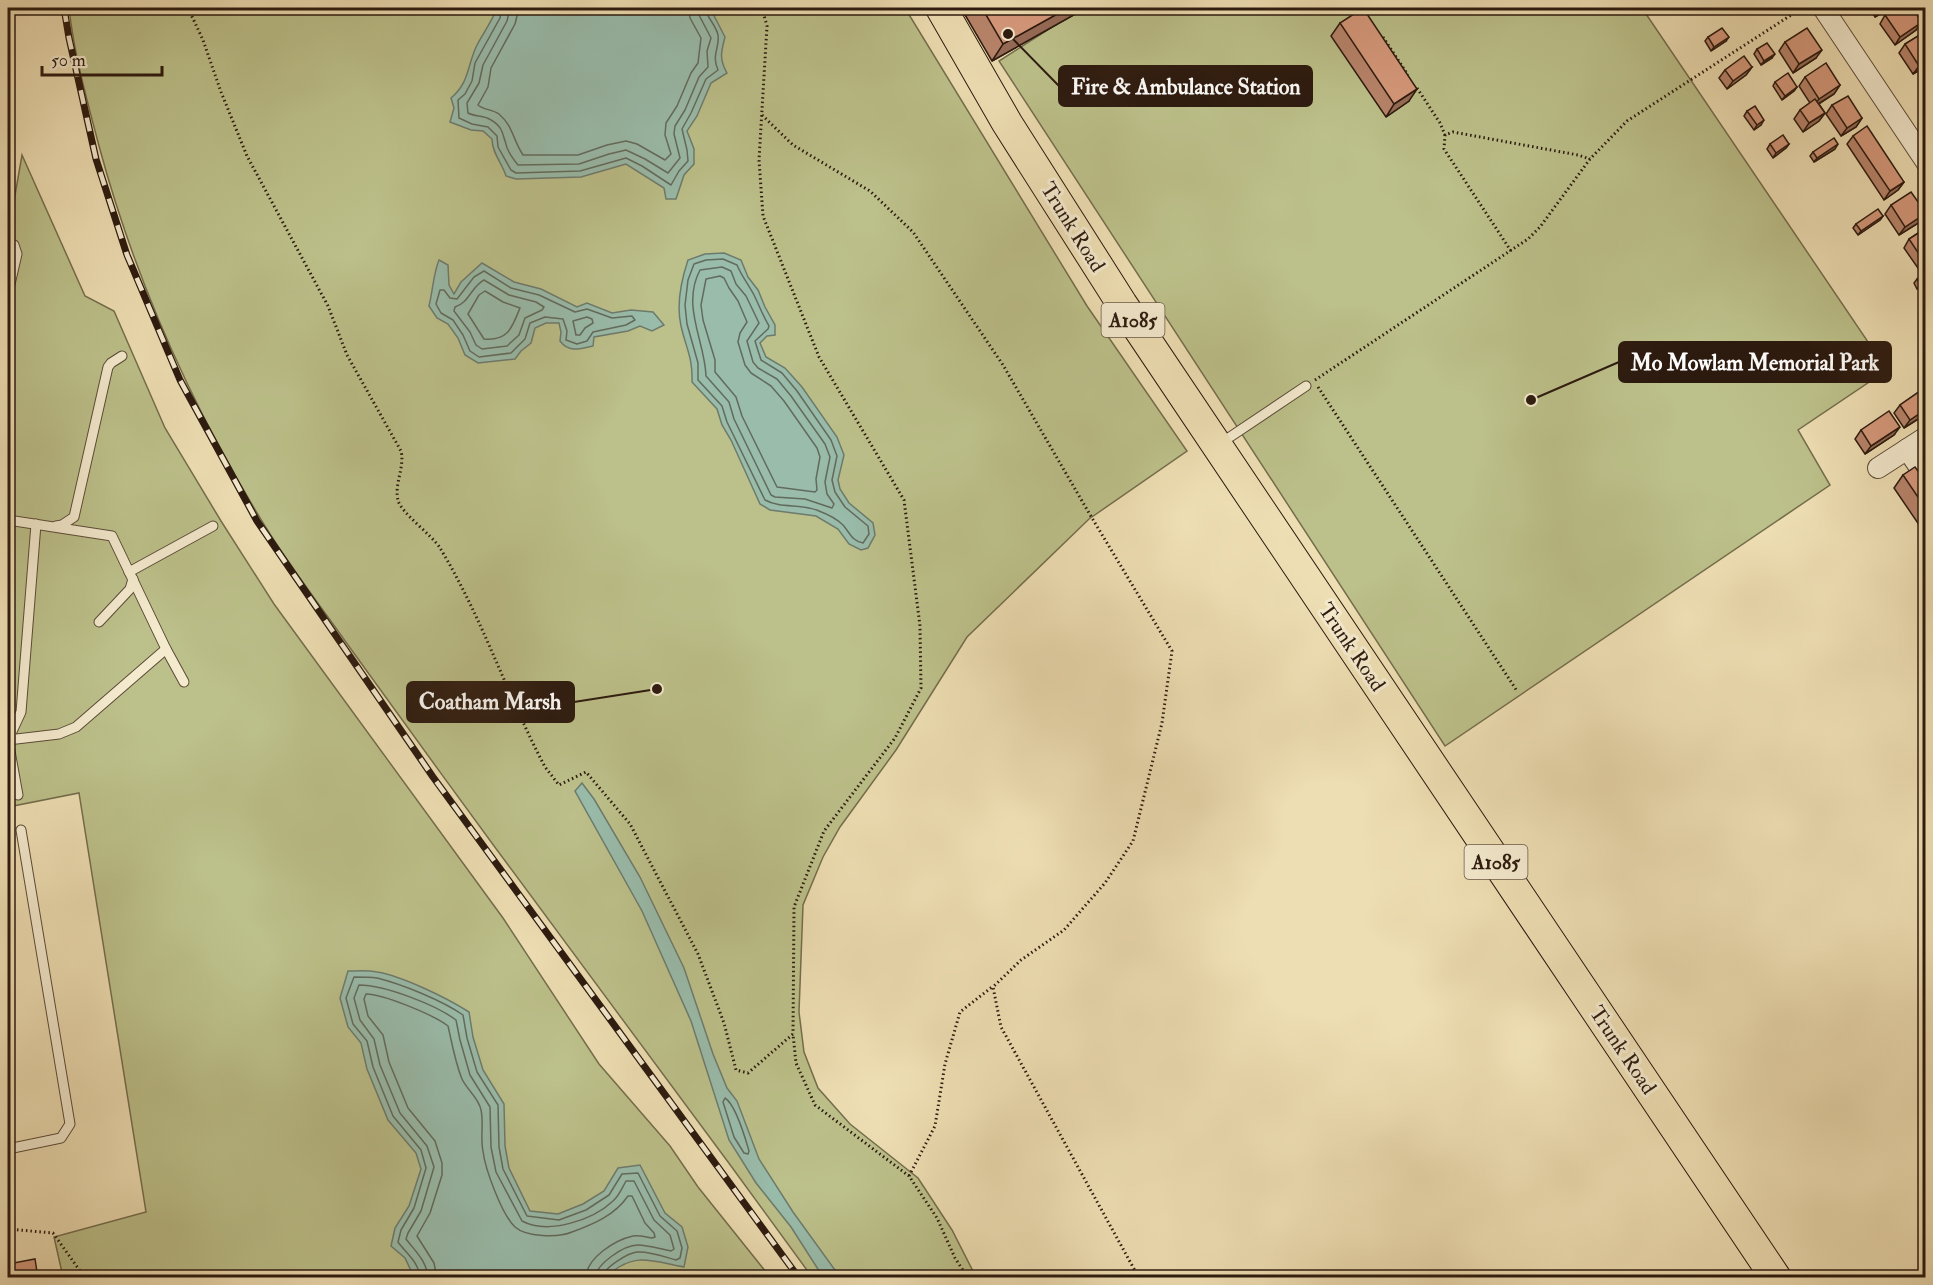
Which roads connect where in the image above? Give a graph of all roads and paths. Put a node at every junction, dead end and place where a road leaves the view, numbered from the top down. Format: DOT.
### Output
graph roads {
  1 [pos="188,8"];
  2 [pos="762,8"];
  3 [pos="941,8"];
  4 [pos="1802,8"];
  5 [pos="1823,8"];
  6 [pos="1383,37"];
  7 [pos="1409,76"];
  8 [pos="1415,85"];
  9 [pos="762,115"];
  10 [pos="1445,135"];
  11 [pos="1590,159"];
  12 [pos="1926,162"];
  13 [pos="14,245"];
  14 [pos="1511,251"];
  15 [pos="8,293"];
  16 [pos="122,356"];
  17 [pos="1310,383"];
  18 [pos="1926,437"];
  19 [pos="1217,446"];
  20 [pos="1907,449"];
  21 [pos="1878,468"];
  22 [pos="1926,477"];
  23 [pos="8,520"];
  24 [pos="36,524"];
  25 [pos="213,526"];
  26 [pos="51,527"];
  27 [pos="131,576"];
  28 [pos="99,622"];
  29 [pos="166,649"];
  30 [pos="184,682"];
  31 [pos="1517,691"];
  32 [pos="8,740"];
  33 [pos="18,795"];
  34 [pos="21,830"];
  35 [pos="993,987"];
  36 [pos="793,1034"];
  37 [pos="8,1149"];
  38 [pos="909,1176"];
  39 [pos="8,1229"];
  40 [pos="85,1278"];
  41 [pos="968,1278"];
  42 [pos="1139,1278"];
  43 [pos="1776,1278"];
  1 -- 36 [label="path"];
  2 -- 9 [label="path"];
  3 -- 19 [label="main road, Trunk Road / A1085"];
  4 -- 11 [label="path"];
  5 -- 12 [label="street"];
  6 -- 7 [label="path"];
  8 -- 10 [label="path"];
  9 -- 35 [label="path"];
  9 -- 36 [label="path"];
  10 -- 11 [label="path"];
  10 -- 14 [label="path"];
  11 -- 14 [label="path"];
  13 -- 15 [label="lane"];
  14 -- 17 [label="path"];
  16 -- 26 [label="lane"];
  17 -- 19 [label="lane"];
  17 -- 31 [label="path"];
  18 -- 20 [label="street"];
  19 -- 43 [label="main road, Trunk Road / A1085"];
  20 -- 21 [label="street"];
  20 -- 22 [label="street"];
  23 -- 24 [label="lane"];
  24 -- 26 [label="lane"];
  24 -- 32 [label="lane"];
  25 -- 27 [label="lane"];
  26 -- 27 [label="lane"];
  27 -- 28 [label="lane"];
  27 -- 29 [label="lane"];
  29 -- 30 [label="lane"];
  29 -- 32 [label="lane"];
  32 -- 33 [label="lane"];
  34 -- 37 [label="lane"];
  35 -- 38 [label="path"];
  35 -- 42 [label="path"];
  36 -- 38 [label="path"];
  38 -- 41 [label="path"];
  39 -- 40 [label="path"];
}
